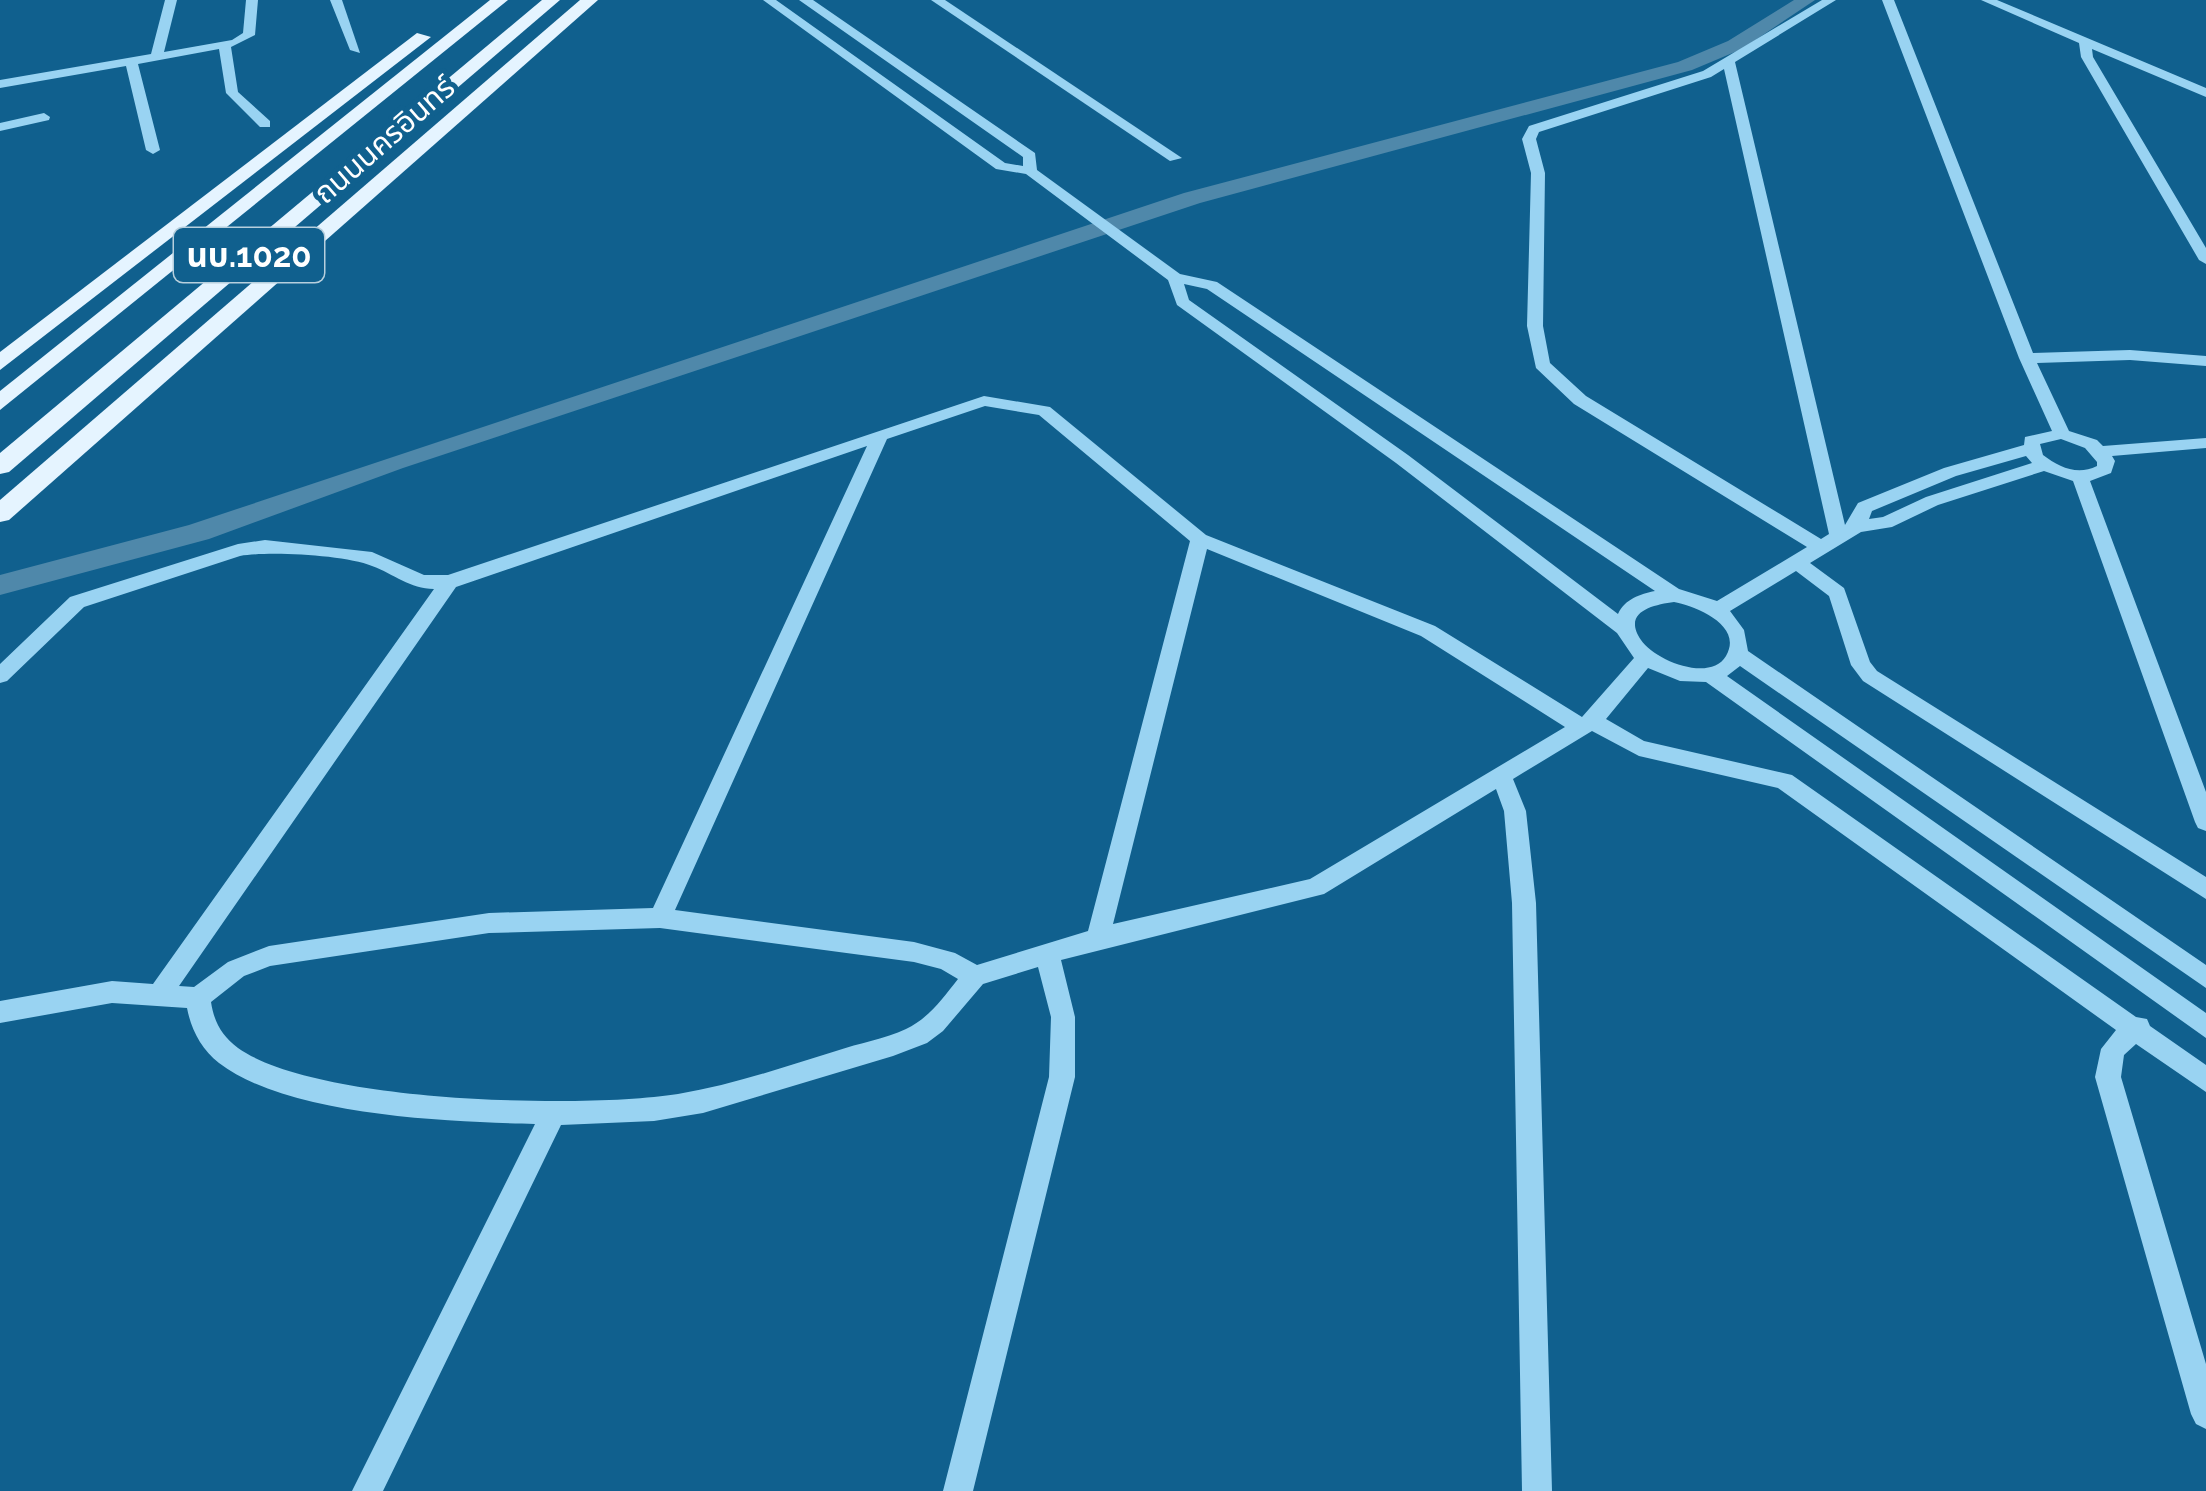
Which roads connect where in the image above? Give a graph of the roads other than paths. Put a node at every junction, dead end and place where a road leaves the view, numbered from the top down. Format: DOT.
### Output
graph roads {
  1 [pos="171,0"];
  2 [pos="252,0"];
  3 [pos="336,0"];
  4 [pos="470,0"];
  5 [pos="500,0"];
  6 [pos="552,0"];
  7 [pos="572,0"];
  8 [pos="590,0"];
  9 [pos="805,0"];
  10 [pos="938,0"];
  11 [pos="1830,0"];
  12 [pos="1888,0"];
  13 [pos="1987,0"];
  14 [pos="777,1"];
  15 [pos="435,27"];
  16 [pos="2085,43"];
  17 [pos="499,44"];
  18 [pos="225,46"];
  19 [pos="356,50"];
  20 [pos="157,56"];
  21 [pos="131,60"];
  22 [pos="1729,63"];
  23 [pos="0,84"];
  24 [pos="937,92"];
  25 [pos="2206,93"];
  26 [pos="910,101"];
  27 [pos="366,109"];
  28 [pos="44,117"];
  29 [pos="266,124"];
  30 [pos="0,127"];
  31 [pos="153,150"];
  32 [pos="1175,158"];
  33 [pos="1030,171"];
  34 [pos="2206,260"];
  35 [pos="1175,278"];
  36 [pos="1317,353"];
  37 [pos="2027,358"];
  38 [pos="2206,361"];
  39 [pos="0,363"];
  40 [pos="1280,371"];
  41 [pos="0,403"];
  42 [pos="2062,434"];
  43 [pos="880,437"];
  44 [pos="2206,443"];
  45 [pos="2030,449"];
  46 [pos="2100,452"];
  47 [pos="2045,465"];
  48 [pos="0,466"];
  49 [pos="1477,467"];
  50 [pos="2080,477"];
  51 [pos="1438,489"];
  52 [pos="0,514"];
  53 [pos="1857,526"];
  54 [pos="1200,539"];
  55 [pos="1830,543"];
  56 [pos="1798,563"];
  57 [pos="449,583"];
  58 [pos="1674,595"];
  59 [pos="1717,610"];
  60 [pos="1623,628"];
  61 [pos="1739,655"];
  62 [pos="1645,659"];
  63 [pos="1712,675"];
  64 [pos="0,676"];
  65 [pos="1586,724"];
  66 [pos="1501,774"];
  67 [pos="2206,822"];
  68 [pos="2206,889"];
  69 [pos="660,918"];
  70 [pos="1098,938"];
  71 [pos="2156,944"];
  72 [pos="1047,953"];
  73 [pos="2129,973"];
  74 [pos="975,976"];
  75 [pos="2206,978"];
  76 [pos="161,992"];
  77 [pos="198,998"];
  78 [pos="0,1012"];
  79 [pos="2138,1027"];
  80 [pos="2206,1028"];
  81 [pos="2206,1080"];
  82 [pos="552,1116"];
  83 [pos="2206,1414"];
  84 [pos="367,1491"];
  85 [pos="958,1491"];
  86 [pos="1537,1491"];
  1 -- 20 [label="street"];
  2 -- 18 [label="street"];
  3 -- 19 [label="street"];
  4 -- 15 [label="main road, ถนนนครอินทร์ / นบ.1020"];
  5 -- 27 [label="main road, ถนนนครอินทร์ / นบ.1020"];
  6 -- 17 [label="main road, ถนนนครอินทร์ / นบ.1020"];
  7 -- 17 [label="main road"];
  8 -- 52 [label="main road, ถนนนครอินทร์ / นบ.1020"];
  9 -- 24 [label="street"];
  10 -- 32 [label="street"];
  11 -- 22 [label="street"];
  12 -- 37 [label="street"];
  13 -- 16 [label="street"];
  14 -- 26 [label="street"];
  15 -- 27 [label="main road"];
  15 -- 39 [label="main road, ถนนนครอินทร์ / นบ.1020"];
  16 -- 25 [label="street"];
  16 -- 34 [label="street"];
  17 -- 48 [label="main road, ถนนนครอินทร์ / นบ.1020"];
  18 -- 20 [label="street"];
  18 -- 29 [label="street"];
  20 -- 21 [label="street"];
  21 -- 23 [label="street"];
  21 -- 31 [label="street"];
  22 -- 55 [label="street"];
  22 -- 55 [label="street"];
  24 -- 26 [label="street"];
  24 -- 33 [label="street"];
  26 -- 33 [label="street"];
  27 -- 41 [label="main road, ถนนนครอินทร์ / นบ.1020"];
  28 -- 30 [label="street"];
  33 -- 35 [label="street"];
  35 -- 36 [label="street"];
  35 -- 40 [label="street"];
  36 -- 40 [label="street"];
  36 -- 49 [label="street"];
  37 -- 38 [label="street"];
  37 -- 42 [label="street"];
  40 -- 51 [label="street"];
  42 -- 45 [label="street"];
  42 -- 46 [label="street"];
  43 -- 54 [label="street"];
  43 -- 57 [label="street"];
  43 -- 69 [label="street"];
  44 -- 46 [label="street"];
  45 -- 47 [label="street"];
  45 -- 53 [label="street"];
  46 -- 50 [label="street"];
  47 -- 50 [label="street"];
  47 -- 53 [label="street"];
  49 -- 51 [label="street"];
  49 -- 58 [label="street"];
  50 -- 67 [label="street"];
  51 -- 60 [label="street"];
  53 -- 55 [label="street"];
  54 -- 65 [label="street"];
  54 -- 70 [label="street"];
  55 -- 56 [label="street"];
  56 -- 59 [label="street"];
  56 -- 68 [label="street"];
  57 -- 64 [label="street"];
  57 -- 76 [label="street"];
  58 -- 59 [label="street"];
  58 -- 60 [label="street"];
  59 -- 61 [label="street"];
  60 -- 62 [label="street"];
  61 -- 63 [label="street"];
  61 -- 71 [label="street"];
  62 -- 63 [label="street"];
  62 -- 65 [label="street"];
  63 -- 73 [label="street"];
  65 -- 66 [label="street"];
  65 -- 79 [label="street"];
  66 -- 70 [label="street"];
  66 -- 86 [label="street"];
  69 -- 74 [label="street"];
  69 -- 77 [label="street"];
  70 -- 72 [label="street"];
  71 -- 73 [label="street"];
  71 -- 75 [label="street"];
  72 -- 74 [label="street"];
  72 -- 85 [label="street"];
  73 -- 80 [label="street"];
  74 -- 82 [label="street"];
  76 -- 77 [label="street"];
  76 -- 78 [label="street"];
  77 -- 82 [label="street"];
  79 -- 81 [label="street"];
  79 -- 83 [label="street"];
  82 -- 84 [label="street"];
}
